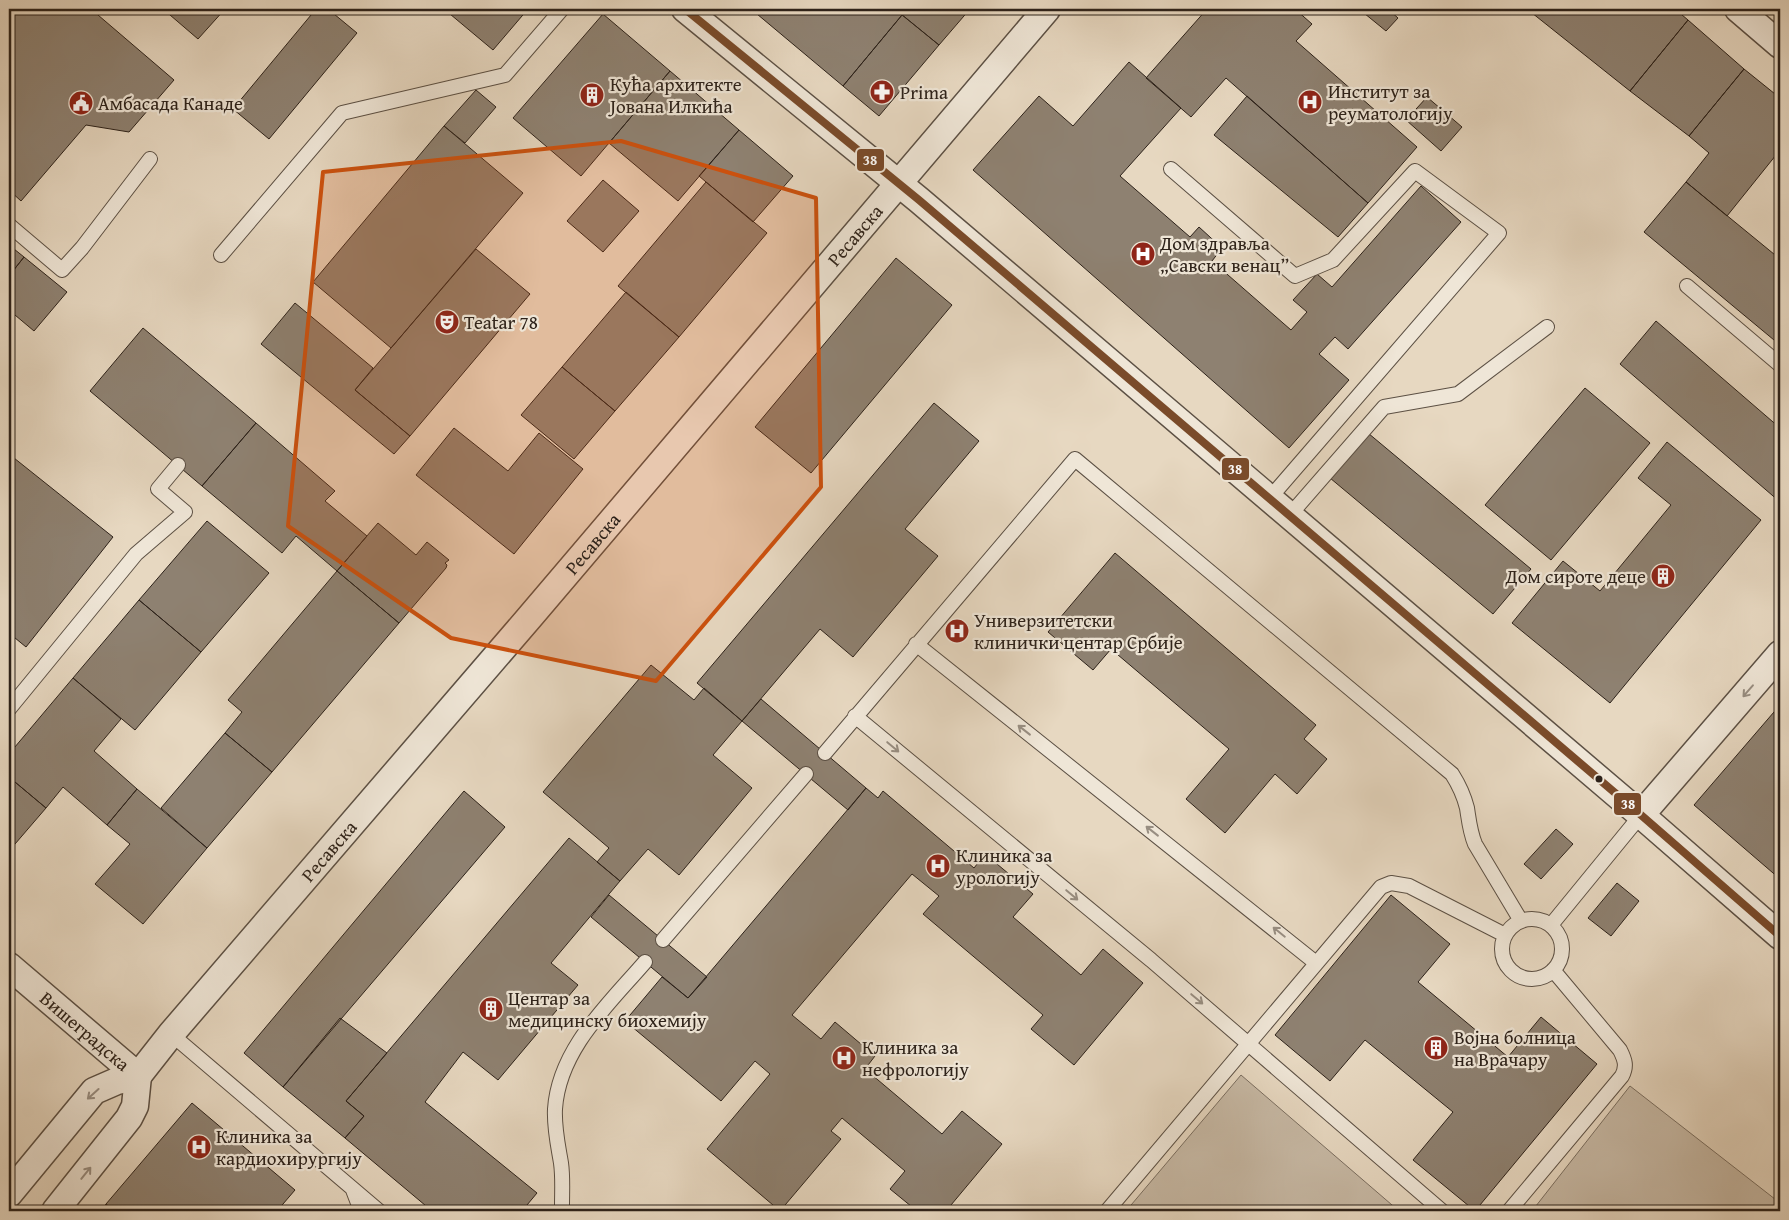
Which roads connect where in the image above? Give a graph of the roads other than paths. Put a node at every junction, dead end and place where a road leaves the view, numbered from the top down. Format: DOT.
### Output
graph roads {
  1 [pos="562,9"];
  2 [pos="686,9"];
  3 [pos="1047,9"];
  4 [pos="1738,9"];
  5 [pos="1780,45"];
  6 [pos="150,159"];
  7 [pos="1171,169"];
  8 [pos="899,184"];
  9 [pos="9,225"];
  10 [pos="221,255"];
  11 [pos="1687,286"];
  12 [pos="1547,328"];
  13 [pos="1780,365"];
  14 [pos="178,465"];
  15 [pos="1269,498"];
  16 [pos="1290,516"];
  17 [pos="916,644"];
  18 [pos="1780,654"];
  19 [pos="9,710"];
  20 [pos="855,716"];
  21 [pos="825,753"];
  22 [pos="806,774"];
  23 [pos="1641,815"];
  24 [pos="1521,921"];
  25 [pos="1551,925"];
  26 [pos="1505,935"];
  27 [pos="1780,936"];
  28 [pos="664,940"];
  29 [pos="645,962"];
  30 [pos="1316,963"];
  31 [pos="9,966"];
  32 [pos="1553,970"];
  33 [pos="171,1034"];
  34 [pos="1248,1044"];
  35 [pos="138,1076"];
  36 [pos="351,1187"];
  37 [pos="9,1194"];
  38 [pos="55,1211"];
  39 [pos="361,1211"];
  40 [pos="380,1211"];
  41 [pos="561,1211"];
  42 [pos="1107,1211"];
  43 [pos="1442,1211"];
  44 [pos="1508,1211"];
  1 -- 10 [label="lane"];
  2 -- 8 [label="street"];
  3 -- 8 [label="street, Ресавска"];
  4 -- 5 [label="street"];
  6 -- 9 [label="lane"];
  7 -- 15 [label="lane"];
  8 -- 15 [label="street"];
  8 -- 33 [label="street, Ресавска"];
  11 -- 13 [label="lane"];
  12 -- 16 [label="lane"];
  14 -- 19 [label="lane"];
  15 -- 16 [label="street"];
  16 -- 23 [label="street"];
  17 -- 20 [label="lane"];
  17 -- 24 [label="lane"];
  30 -- 17 [label="lane, one-way"];
  18 -- 23 [label="street, one-way"];
  20 -- 21 [label="lane"];
  20 -- 34 [label="lane, one-way"];
  22 -- 28 [label="lane"];
  23 -- 25 [label="lane"];
  23 -- 27 [label="street"];
  24 -- 25 [label="lane"];
  24 -- 26 [label="lane"];
  25 -- 32 [label="lane"];
  26 -- 30 [label="lane"];
  26 -- 32 [label="lane"];
  29 -- 41 [label="lane"];
  30 -- 34 [label="lane"];
  31 -- 35 [label="street, Вишеградска"];
  32 -- 44 [label="lane"];
  33 -- 35 [label="street, Ресавска"];
  33 -- 36 [label="lane"];
  34 -- 42 [label="lane"];
  34 -- 43 [label="lane"];
  35 -- 37 [label="street, one-way"];
  38 -- 35 [label="street, one-way"];
  36 -- 39 [label="lane"];
  36 -- 40 [label="lane"];
}
